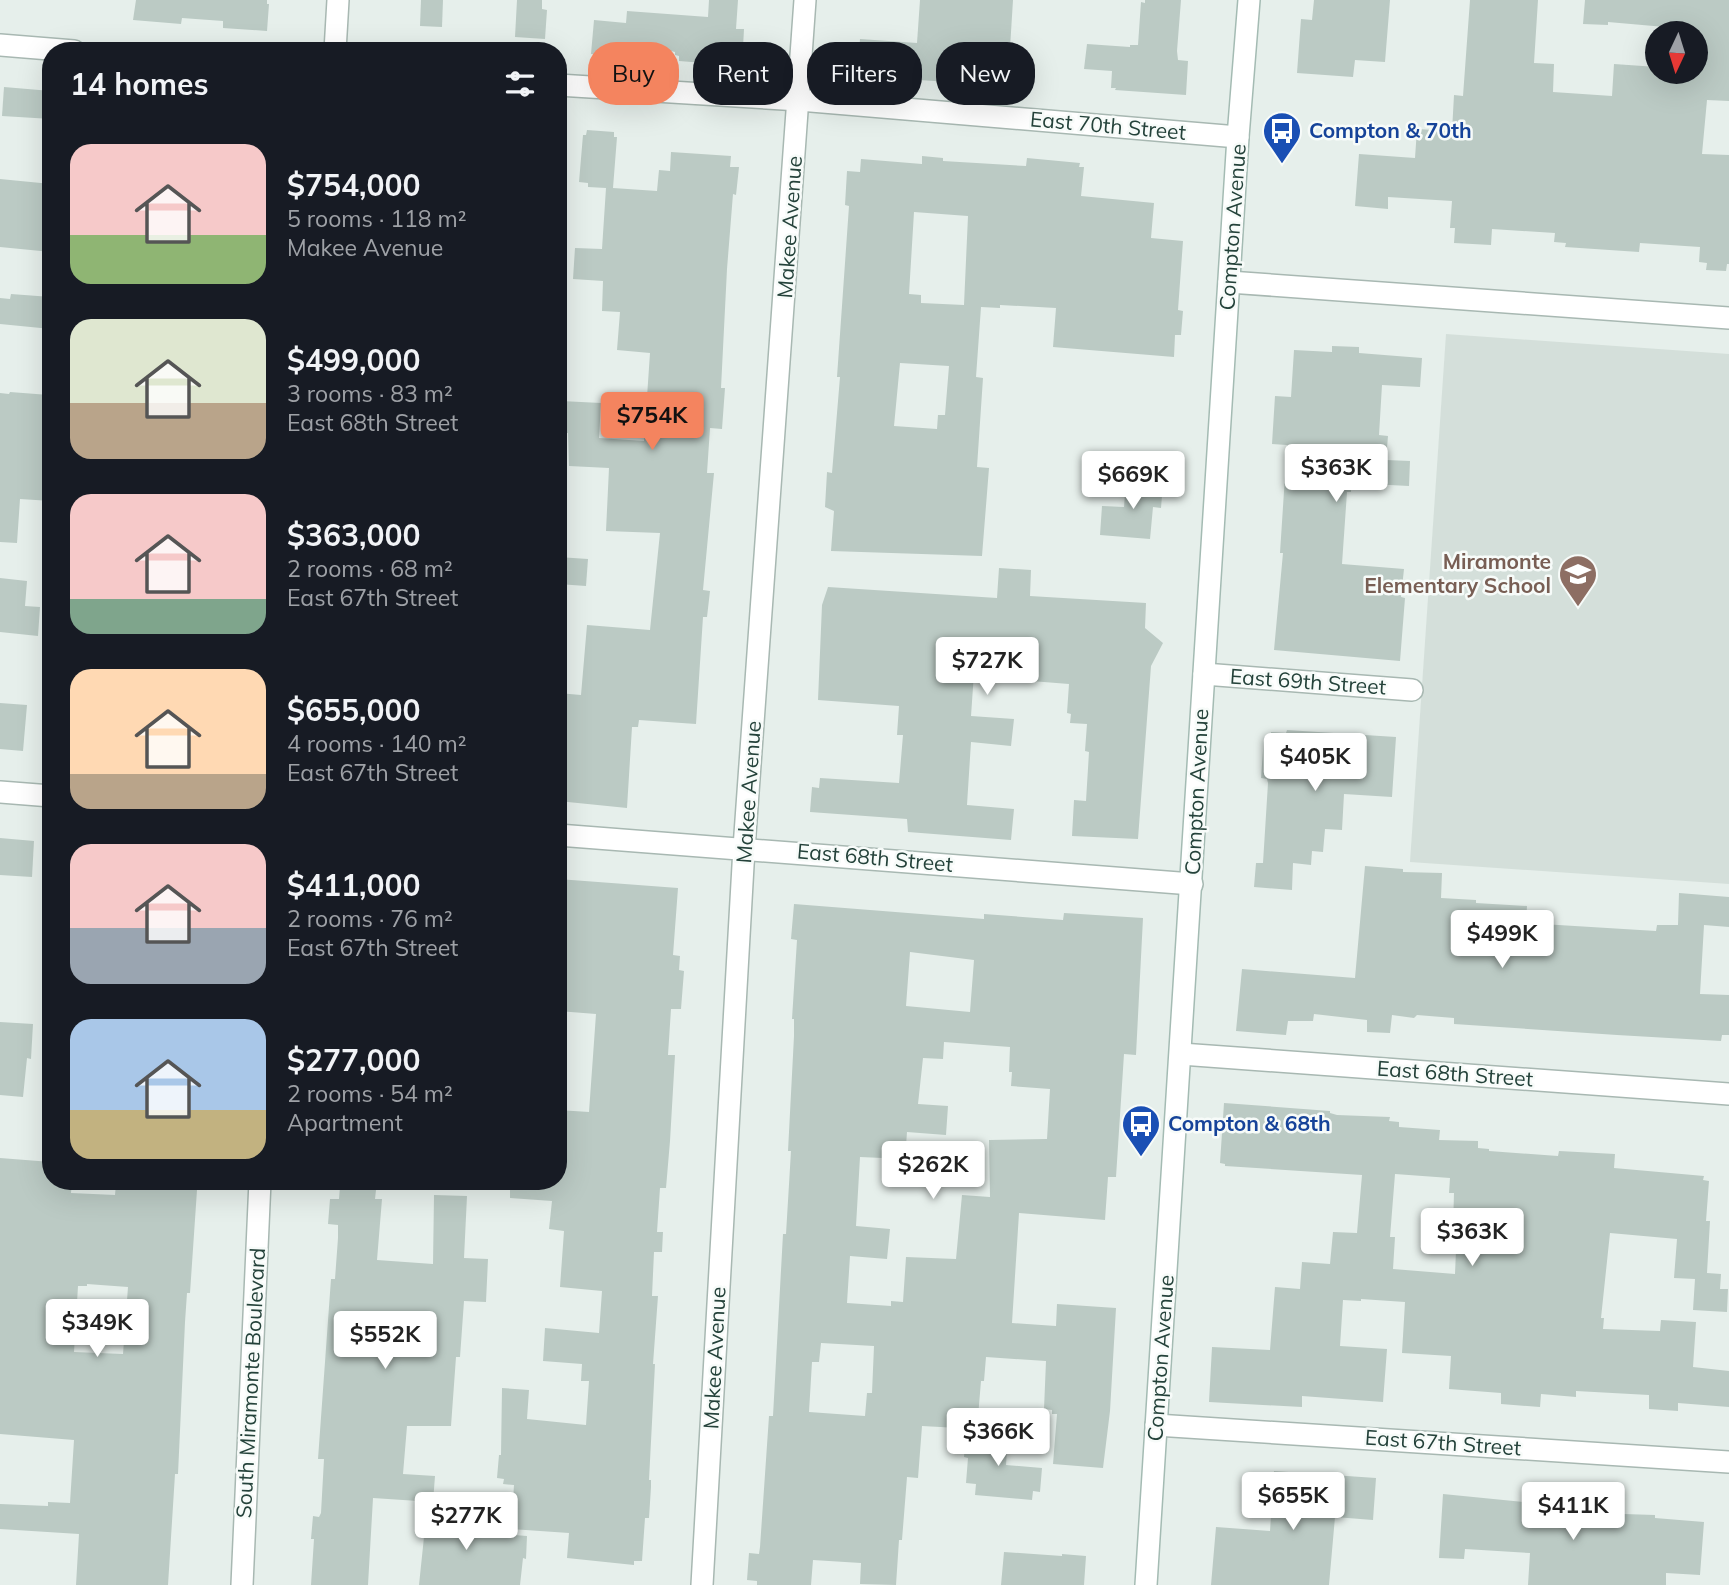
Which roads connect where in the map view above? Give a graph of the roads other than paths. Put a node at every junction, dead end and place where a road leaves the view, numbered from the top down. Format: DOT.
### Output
graph roads {
  1 [pos="338,0"];
  2 [pos="805,0"];
  3 [pos="1249,0"];
  4 [pos="336,42"];
  5 [pos="0,45"];
  6 [pos="42,48"];
  7 [pos="567,86"];
  8 [pos="799,100"];
  9 [pos="1238,137"];
  10 [pos="1229,282"];
  11 [pos="1729,318"];
  12 [pos="1204,674"];
  13 [pos="1412,690"];
  14 [pos="0,792"];
  15 [pos="42,795"];
  16 [pos="567,836"];
  17 [pos="744,848"];
  18 [pos="1192,884"];
  19 [pos="1181,1054"];
  20 [pos="1729,1094"];
  21 [pos="260,1190"];
  22 [pos="1156,1425"];
  23 [pos="1729,1462"];
  24 [pos="242,1585"];
  25 [pos="702,1585"];
  26 [pos="1146,1585"];
  1 -- 4 [label="street"];
  2 -- 8 [label="street, Makee Avenue"];
  3 -- 9 [label="street, Compton Avenue"];
  5 -- 6 [label="street"];
  7 -- 8 [label="street, East 70th Street"];
  8 -- 9 [label="street, East 70th Street"];
  8 -- 17 [label="street, Makee Avenue"];
  9 -- 10 [label="street, Compton Avenue"];
  10 -- 11 [label="street"];
  10 -- 12 [label="street, Compton Avenue"];
  12 -- 13 [label="street, East 69th Street"];
  12 -- 18 [label="street, Compton Avenue"];
  14 -- 15 [label="street"];
  16 -- 17 [label="street, East 68th Street"];
  17 -- 18 [label="street, East 68th Street"];
  17 -- 25 [label="street, Makee Avenue"];
  18 -- 19 [label="street, Compton Avenue"];
  19 -- 20 [label="street, East 68th Street"];
  19 -- 22 [label="street, Compton Avenue"];
  21 -- 24 [label="street, South Miramonte Boulevard"];
  22 -- 23 [label="street, East 67th Street"];
  22 -- 26 [label="street, Compton Avenue"];
}
